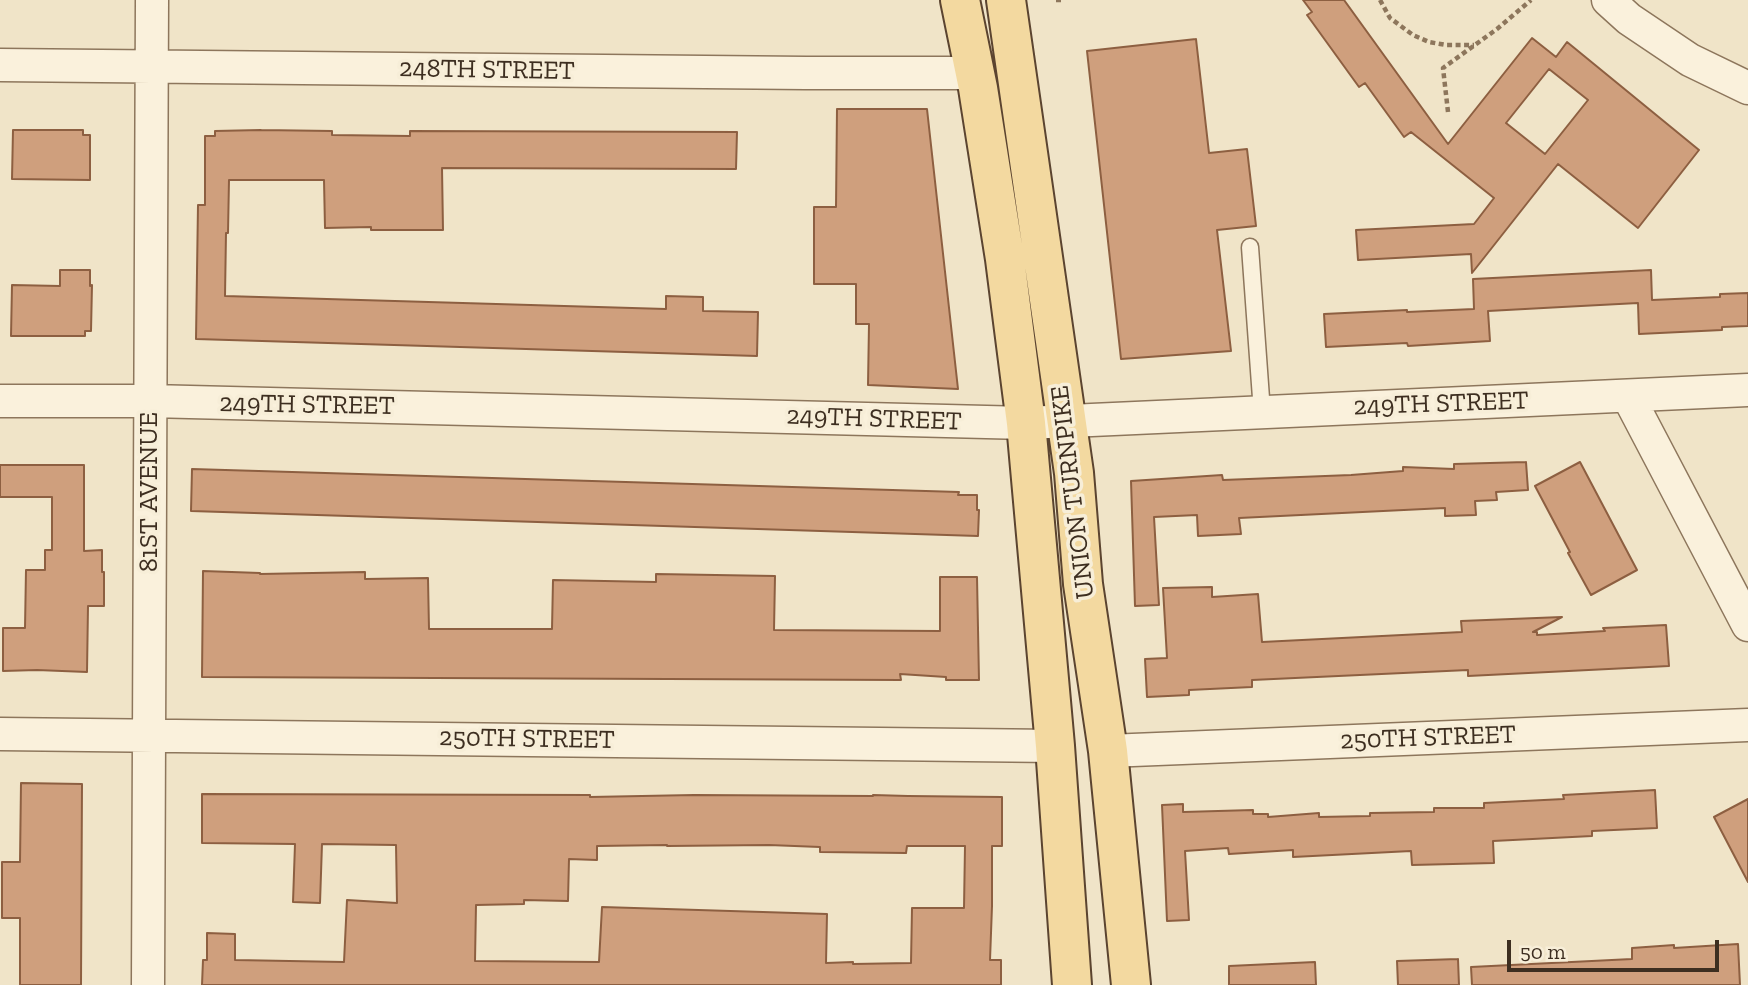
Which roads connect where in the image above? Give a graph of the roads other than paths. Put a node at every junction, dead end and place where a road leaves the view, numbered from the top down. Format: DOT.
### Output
graph roads {
  1 [pos="152,0"];
  2 [pos="960,0"];
  3 [pos="1006,0"];
  4 [pos="1608,0"];
  5 [pos="0,65"];
  6 [pos="152,66"];
  7 [pos="975,73"];
  8 [pos="1748,88"];
  9 [pos="1250,247"];
  10 [pos="1748,390"];
  11 [pos="1628,396"];
  12 [pos="0,401"];
  13 [pos="150,401"];
  14 [pos="1262,412"];
  15 [pos="1066,421"];
  16 [pos="1026,424"];
  17 [pos="1748,625"];
  18 [pos="1748,725"];
  19 [pos="0,734"];
  20 [pos="149,735"];
  21 [pos="1055,746"];
  22 [pos="1108,751"];
  23 [pos="1059,803"];
  24 [pos="148,985"];
  25 [pos="1056,985"];
  26 [pos="1072,985"];
  27 [pos="1131,985"];
  1 -- 6 [label="street, 81ST AVENUE"];
  2 -- 7 [label="main road, UNION TURNPIKE"];
  3 -- 15 [label="main road, UNION TURNPIKE"];
  4 -- 8 [label="street"];
  5 -- 6 [label="street, 248TH STREET"];
  6 -- 7 [label="street, 248TH STREET"];
  6 -- 13 [label="street, 81ST AVENUE"];
  7 -- 16 [label="main road, UNION TURNPIKE"];
  9 -- 14 [label="lane"];
  10 -- 11 [label="street, 249TH STREET"];
  11 -- 14 [label="street, 249TH STREET"];
  11 -- 17 [label="street"];
  12 -- 13 [label="street, 249TH STREET"];
  13 -- 16 [label="street, 249TH STREET"];
  13 -- 20 [label="street, 81ST AVENUE"];
  14 -- 15 [label="street, 249TH STREET"];
  15 -- 16 [label="street, 249TH STREET"];
  15 -- 22 [label="main road, UNION TURNPIKE"];
  16 -- 21 [label="main road, UNION TURNPIKE"];
  18 -- 22 [label="street, 250TH STREET"];
  19 -- 20 [label="street, 250TH STREET"];
  20 -- 21 [label="street, 250TH STREET"];
  20 -- 24 [label="street, 81ST AVENUE"];
  21 -- 23 [label="main road, UNION TURNPIKE"];
  22 -- 27 [label="main road, UNION TURNPIKE"];
  23 -- 25 [label="street"];
  23 -- 26 [label="main road, UNION TURNPIKE"];
}
